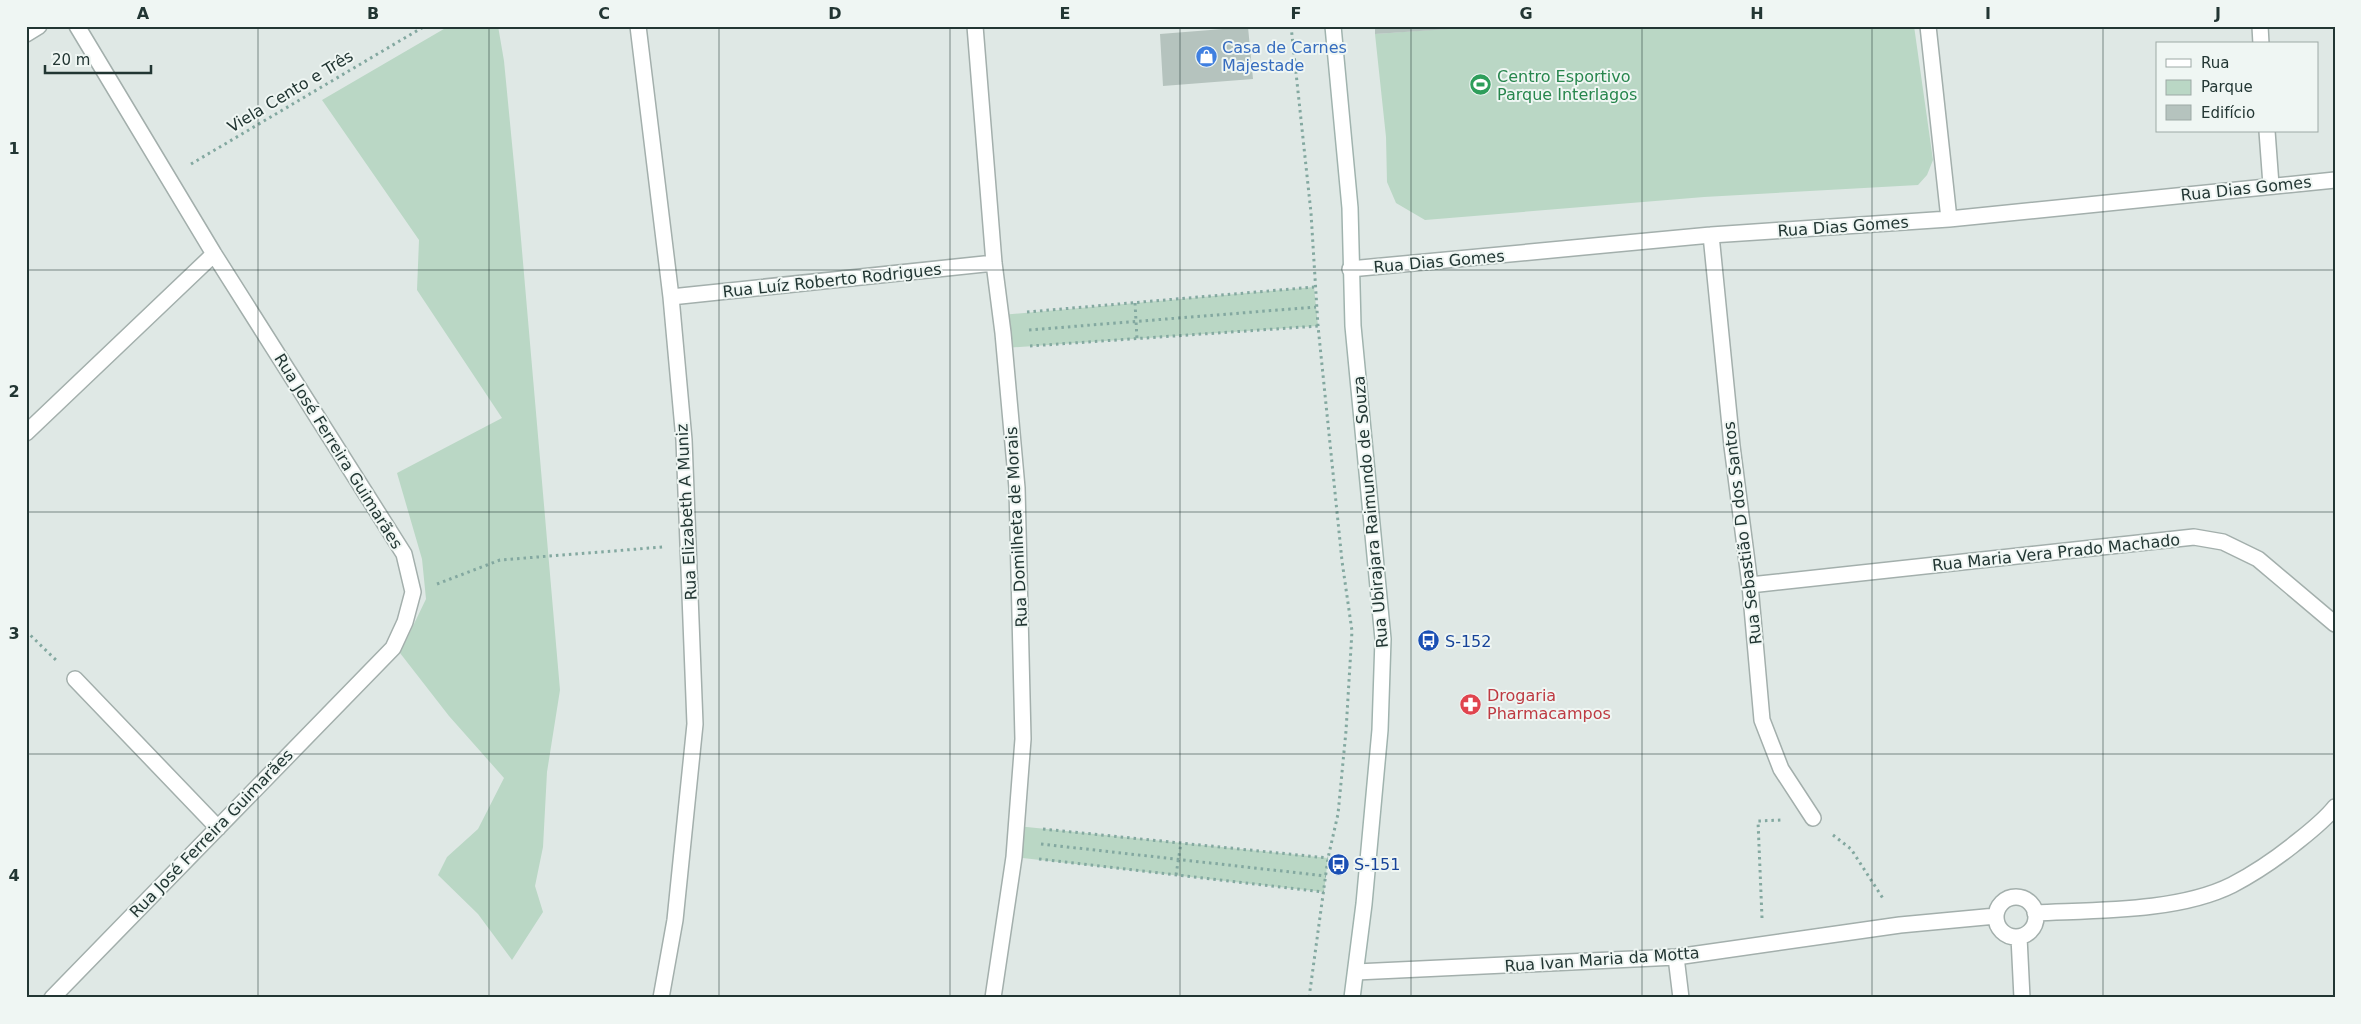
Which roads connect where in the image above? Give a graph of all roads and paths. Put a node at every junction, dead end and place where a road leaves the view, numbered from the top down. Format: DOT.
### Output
graph roads {
  1 [pos="39,26"];
  2 [pos="77,26"];
  3 [pos="424,26"];
  4 [pos="638,26"];
  5 [pos="975,26"];
  6 [pos="1291,26"];
  7 [pos="1333,26"];
  8 [pos="1928,26"];
  9 [pos="2260,26"];
  10 [pos="26,34"];
  11 [pos="2261,42"];
  12 [pos="2267,132"];
  13 [pos="169,177"];
  14 [pos="2335,180"];
  15 [pos="2271,185"];
  16 [pos="1949,219"];
  17 [pos="1710,235"];
  18 [pos="214,254"];
  19 [pos="994,263"];
  20 [pos="1350,269"];
  21 [pos="1314,287"];
  22 [pos="670,297"];
  23 [pos="1135,303"];
  24 [pos="1316,307"];
  25 [pos="1001,314"];
  26 [pos="1136,321"];
  27 [pos="1318,326"];
  28 [pos="1003,333"];
  29 [pos="1137,339"];
  30 [pos="1004,348"];
  31 [pos="26,434"];
  32 [pos="689,544"];
  33 [pos="1750,585"];
  34 [pos="412,592"];
  35 [pos="2335,624"];
  36 [pos="26,631"];
  37 [pos="75,679"];
  38 [pos="2335,807"];
  39 [pos="1813,818"];
  40 [pos="218,828"];
  41 [pos="1016,841"];
  42 [pos="1181,843"];
  43 [pos="1328,858"];
  44 [pos="1179,860"];
  45 [pos="1176,875"];
  46 [pos="1326,876"];
  47 [pos="1324,892"];
  48 [pos="2035,913"];
  49 [pos="1996,916"];
  50 [pos="1900,925"];
  51 [pos="2019,937"];
  52 [pos="1763,944"];
  53 [pos="1676,957"];
  54 [pos="1356,972"];
  55 [pos="52,998"];
  56 [pos="661,998"];
  57 [pos="992,998"];
  58 [pos="1309,998"];
  59 [pos="1352,998"];
  60 [pos="1681,998"];
  61 [pos="2022,998"];
  1 -- 10 [label="street"];
  2 -- 13 [label="street, Rua José Ferreira Guimarães"];
  3 -- 13 [label="path, Viela Cento e Três"];
  4 -- 22 [label="street, Rua Elizabeth A Muniz"];
  5 -- 19 [label="street, Rua Domilheta de Morais"];
  6 -- 21 [label="path"];
  7 -- 20 [label="street, Rua Ubirajara Raimundo de Souza"];
  8 -- 16 [label="street"];
  9 -- 11 [label="street"];
  12 -- 15 [label="street"];
  13 -- 18 [label="street, Rua José Ferreira Guimarães"];
  14 -- 15 [label="street, Rua Dias Gomes"];
  15 -- 16 [label="street, Rua Dias Gomes"];
  16 -- 17 [label="street, Rua Dias Gomes"];
  17 -- 20 [label="street, Rua Dias Gomes"];
  17 -- 33 [label="street, Rua Sebastião D dos Santos"];
  18 -- 31 [label="street"];
  18 -- 34 [label="street, Rua José Ferreira Guimarães"];
  19 -- 22 [label="street, Rua Luíz Roberto Rodrigues"];
  19 -- 25 [label="street, Rua Domilheta de Morais"];
  20 -- 54 [label="street, Rua Ubirajara Raimundo de Souza"];
  21 -- 23 [label="path"];
  21 -- 24 [label="path"];
  22 -- 32 [label="street, Rua Elizabeth A Muniz"];
  23 -- 25 [label="path"];
  23 -- 26 [label="path"];
  24 -- 26 [label="path"];
  24 -- 27 [label="path"];
  25 -- 28 [label="street, Rua Domilheta de Morais"];
  26 -- 28 [label="path"];
  26 -- 29 [label="path"];
  27 -- 29 [label="path"];
  27 -- 43 [label="path"];
  28 -- 30 [label="street, Rua Domilheta de Morais"];
  29 -- 30 [label="path"];
  30 -- 41 [label="street, Rua Domilheta de Morais"];
  32 -- 34 [label="path"];
  32 -- 56 [label="street, Rua Elizabeth A Muniz"];
  33 -- 35 [label="street, Rua Maria Vera Prado Machado"];
  33 -- 39 [label="street, Rua Sebastião D dos Santos"];
  34 -- 40 [label="street, Rua José Ferreira Guimarães"];
  36 -- 37 [label="path"];
  37 -- 40 [label="street"];
  38 -- 48 [label="street"];
  39 -- 50 [label="path"];
  39 -- 52 [label="path"];
  40 -- 55 [label="street, Rua José Ferreira Guimarães"];
  41 -- 42 [label="path"];
  41 -- 44 [label="path"];
  41 -- 45 [label="path"];
  41 -- 57 [label="street, Rua Domilheta de Morais"];
  42 -- 43 [label="path"];
  42 -- 44 [label="path"];
  43 -- 46 [label="path"];
  44 -- 45 [label="path"];
  44 -- 46 [label="path"];
  45 -- 47 [label="path"];
  46 -- 47 [label="path"];
  47 -- 58 [label="path"];
  48 -- 49 [label="street"];
  48 -- 51 [label="street"];
  49 -- 50 [label="street, Rua Ivan Maria da Motta"];
  49 -- 51 [label="street"];
  50 -- 52 [label="street, Rua Ivan Maria da Motta"];
  51 -- 61 [label="street"];
  52 -- 53 [label="street, Rua Ivan Maria da Motta"];
  53 -- 54 [label="street, Rua Ivan Maria da Motta"];
  53 -- 60 [label="street"];
  54 -- 59 [label="street, Rua Ubirajara Raimundo de Souza"];
}
